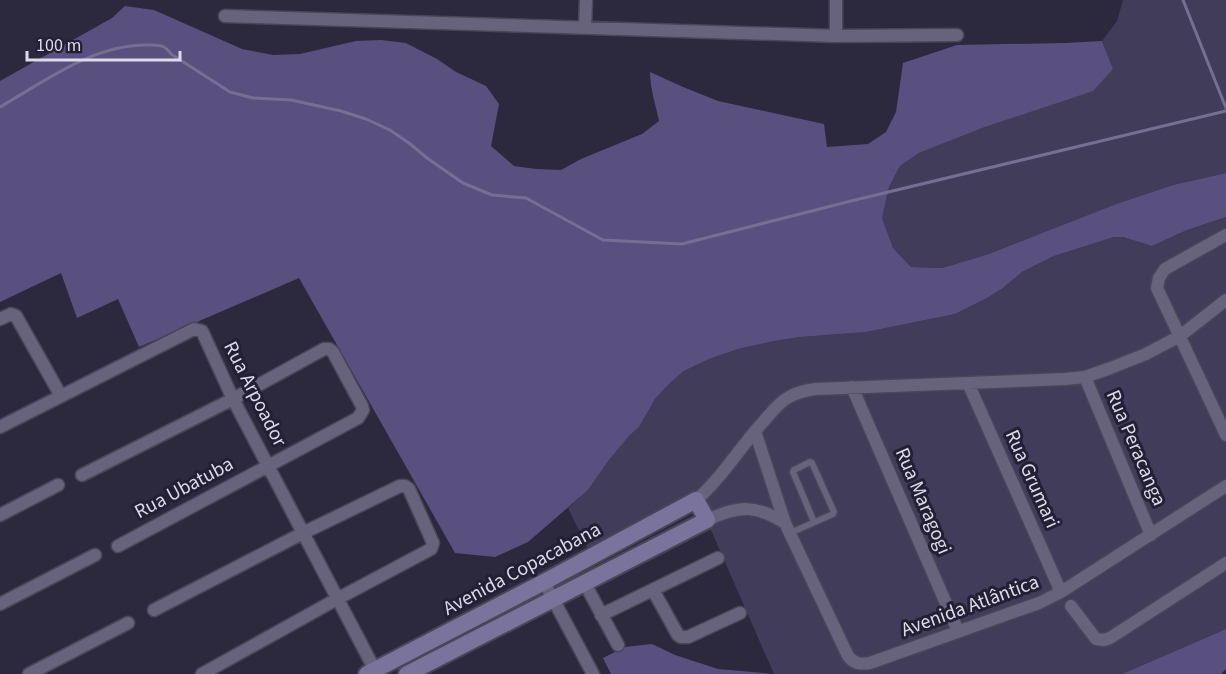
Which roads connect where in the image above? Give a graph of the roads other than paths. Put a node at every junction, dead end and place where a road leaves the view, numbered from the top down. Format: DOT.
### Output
graph roads {
  1 [pos="586,0"];
  2 [pos="836,0"];
  3 [pos="225,16"];
  4 [pos="585,28"];
  5 [pos="957,35"];
  6 [pos="836,36"];
  7 [pos="1226,235"];
  8 [pos="1226,300"];
  9 [pos="0,319"];
  10 [pos="1180,336"];
  11 [pos="1084,377"];
  12 [pos="968,383"];
  13 [pos="852,387"];
  14 [pos="62,396"];
  15 [pos="233,399"];
  16 [pos="0,427"];
  17 [pos="755,431"];
  18 [pos="1226,435"];
  19 [pos="269,465"];
  20 [pos="82,475"];
  21 [pos="58,485"];
  22 [pos="1226,486"];
  23 [pos="696,500"];
  24 [pos="0,515"];
  25 [pos="707,520"];
  26 [pos="814,522"];
  27 [pos="788,528"];
  28 [pos="303,533"];
  29 [pos="1151,535"];
  30 [pos="118,546"];
  31 [pos="95,555"];
  32 [pos="718,558"];
  33 [pos="1226,563"];
  34 [pos="544,582"];
  35 [pos="585,582"];
  36 [pos="653,590"];
  37 [pos="1061,592"];
  38 [pos="337,599"];
  39 [pos="552,600"];
  40 [pos="0,604"];
  41 [pos="1071,606"];
  42 [pos="154,610"];
  43 [pos="740,613"];
  44 [pos="601,615"];
  45 [pos="128,623"];
  46 [pos="958,631"];
  47 [pos="618,645"];
  48 [pos="592,671"];
  49 [pos="373,673"];
  50 [pos="29,674"];
  51 [pos="202,674"];
  52 [pos="407,674"];
  53 [pos="578,674"];
  1 -- 4 [label="street"];
  2 -- 6 [label="street"];
  3 -- 4 [label="street"];
  4 -- 6 [label="street"];
  5 -- 6 [label="street"];
  7 -- 10 [label="street"];
  8 -- 10 [label="street"];
  9 -- 14 [label="street"];
  10 -- 11 [label="street"];
  10 -- 18 [label="street"];
  11 -- 12 [label="street"];
  11 -- 29 [label="street, Rua Peracanga"];
  12 -- 13 [label="street"];
  12 -- 37 [label="street, Rua Grumari"];
  13 -- 17 [label="street"];
  13 -- 46 [label="street, Rua Maragogi"];
  14 -- 15 [label="street, Rua Arpoador"];
  14 -- 16 [label="street, Rua Arpoador"];
  15 -- 19 [label="street, Rua Arpoador"];
  15 -- 19 [label="street, Rua Ubatuba"];
  15 -- 20 [label="street"];
  17 -- 23 [label="street"];
  17 -- 27 [label="street, Avenida Atlântica"];
  19 -- 28 [label="street, Rua Arpoador"];
  19 -- 30 [label="street, Rua Ubatuba"];
  21 -- 24 [label="street"];
  22 -- 29 [label="street, Avenida Atlântica"];
  23 -- 25 [label="street"];
  23 -- 34 [label="street, Avenida Copacabana"];
  25 -- 27 [label="street"];
  25 -- 35 [label="street, Avenida Copacabana"];
  26 -- 26 [label="lane"];
  26 -- 27 [label="lane"];
  27 -- 46 [label="street, Avenida Atlântica"];
  28 -- 38 [label="street, Rua Arpoador"];
  28 -- 38 [label="street"];
  28 -- 42 [label="street"];
  29 -- 37 [label="street, Avenida Atlântica"];
  31 -- 40 [label="street"];
  32 -- 36 [label="street"];
  33 -- 41 [label="street"];
  34 -- 39 [label="street"];
  34 -- 49 [label="street, Avenida Copacabana"];
  35 -- 39 [label="street, Avenida Copacabana"];
  35 -- 44 [label="street"];
  36 -- 43 [label="street"];
  36 -- 44 [label="street"];
  37 -- 46 [label="street, Avenida Atlântica"];
  38 -- 49 [label="street, Rua Arpoador"];
  38 -- 51 [label="street"];
  39 -- 48 [label="street"];
  39 -- 52 [label="street, Avenida Copacabana"];
  44 -- 47 [label="street"];
  45 -- 50 [label="street"];
  48 -- 53 [label="street"];
}
